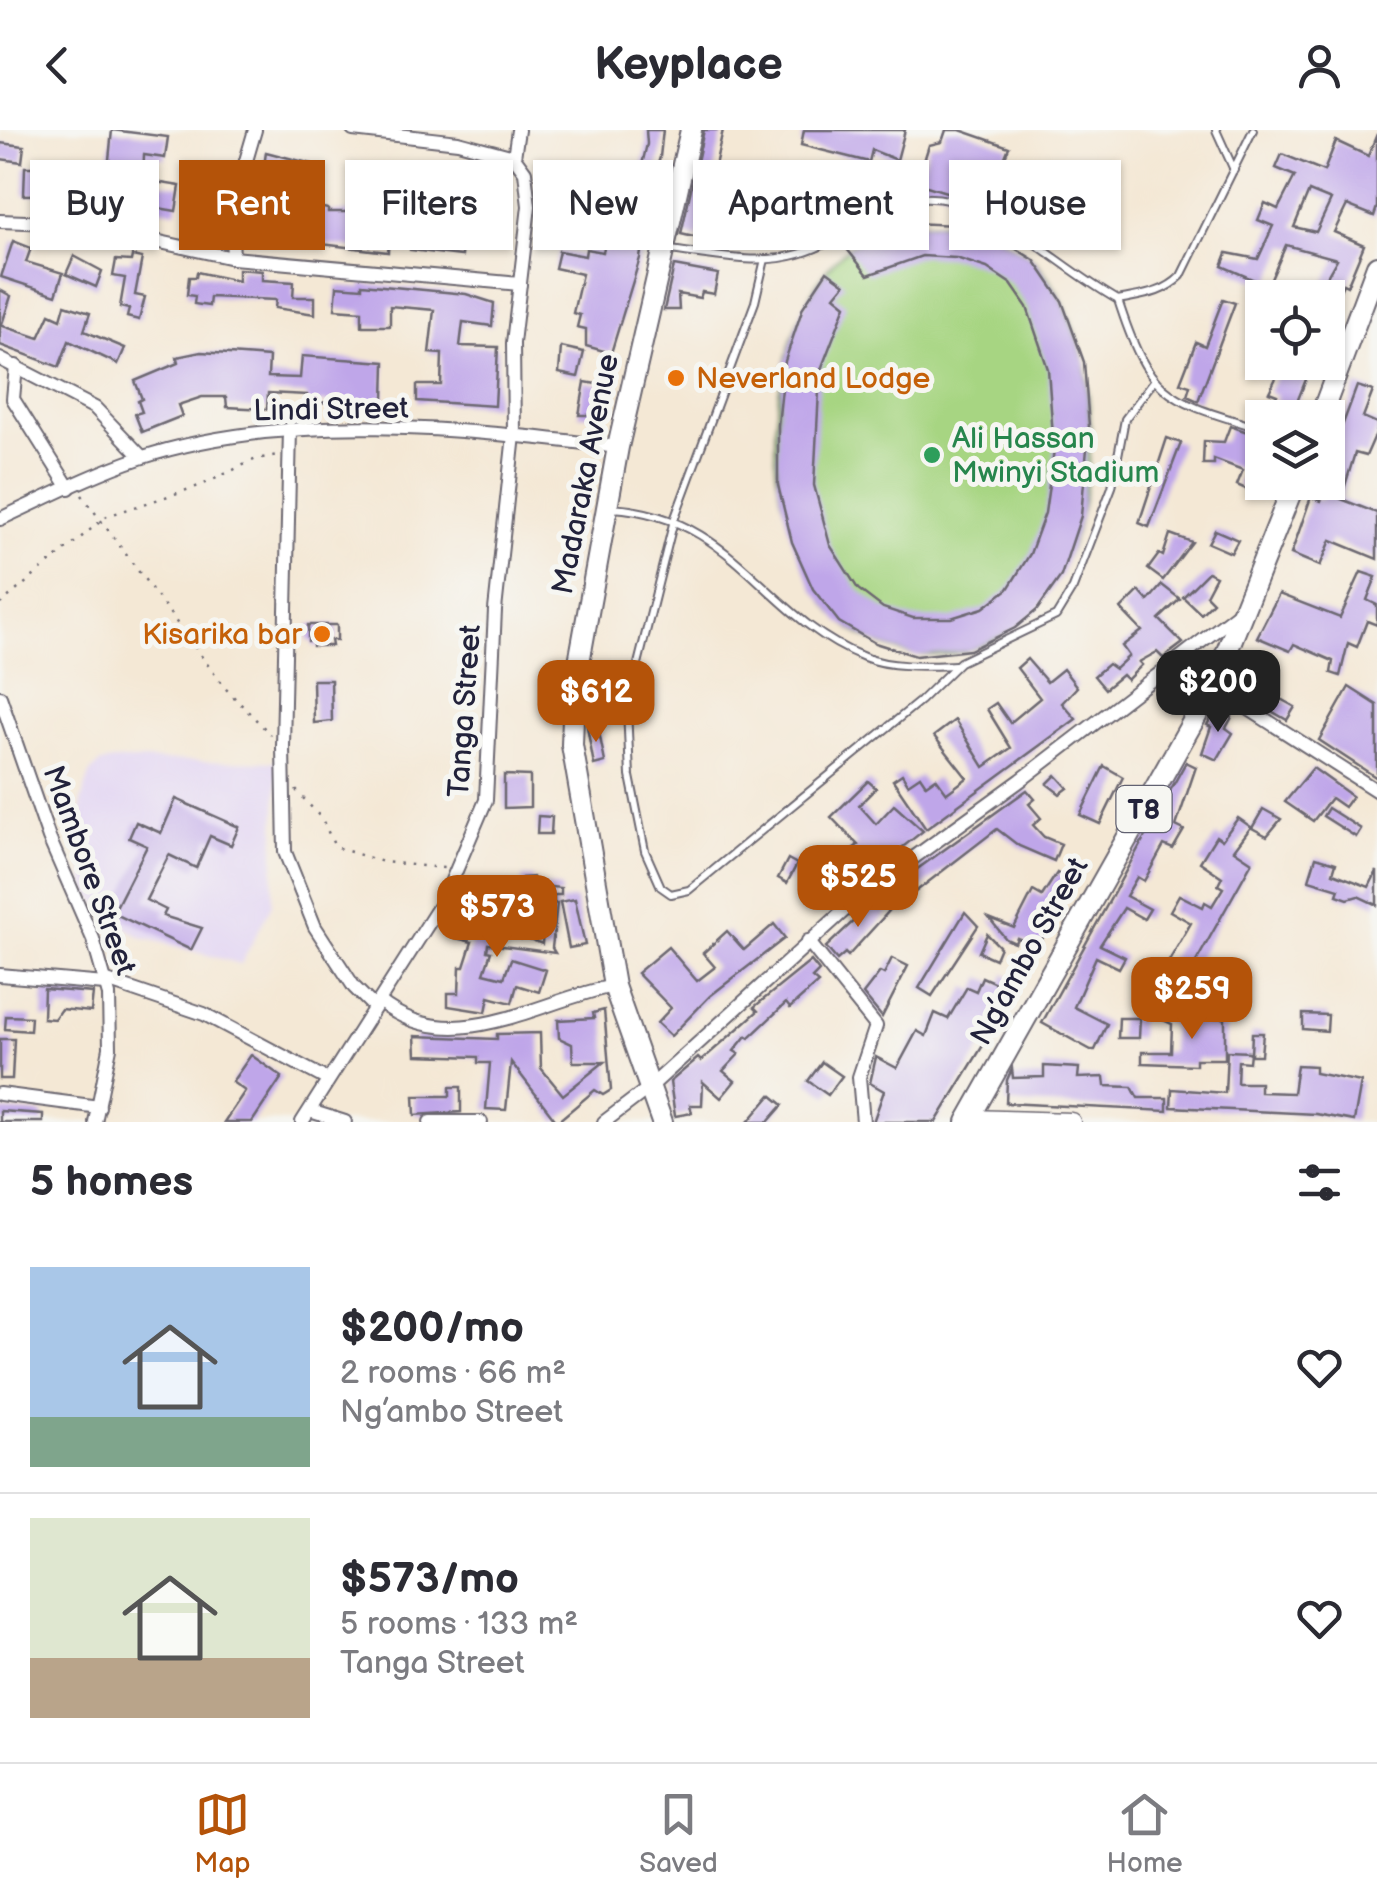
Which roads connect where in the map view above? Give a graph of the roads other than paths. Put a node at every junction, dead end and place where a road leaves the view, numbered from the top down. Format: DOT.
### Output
graph roads {
  1 [pos="255,130"];
  2 [pos="353,130"];
  3 [pos="518,130"];
  4 [pos="691,130"];
  5 [pos="1216,130"];
  6 [pos="1253,130"];
  7 [pos="514,157"];
  8 [pos="1234,170"];
  9 [pos="673,209"];
  10 [pos="2,227"];
  11 [pos="664,250"];
  12 [pos="673,250"];
  13 [pos="232,258"];
  14 [pos="766,260"];
  15 [pos="1377,266"];
  16 [pos="520,284"];
  17 [pos="1118,300"];
  18 [pos="0,359"];
  19 [pos="16,366"];
  20 [pos="1153,382"];
  21 [pos="1327,400"];
  22 [pos="1245,424"];
  23 [pos="290,429"];
  24 [pos="514,434"];
  25 [pos="618,447"];
  26 [pos="142,457"];
  27 [pos="72,486"];
  28 [pos="1288,500"];
  29 [pos="607,507"];
  30 [pos="0,519"];
  31 [pos="674,520"];
  32 [pos="1244,609"];
  33 [pos="956,665"];
  34 [pos="1213,686"];
  35 [pos="0,697"];
  36 [pos="1377,791"];
  37 [pos="808,942"];
  38 [pos="0,975"];
  39 [pos="105,982"];
  40 [pos="614,986"];
  41 [pos="376,1004"];
  42 [pos="328,1080"];
  43 [pos="650,1087"];
  44 [pos="0,1094"];
  45 [pos="99,1106"];
  46 [pos="306,1117"];
  47 [pos="968,1120"];
  48 [pos="94,1122"];
  49 [pos="345,1122"];
  50 [pos="430,1122"];
  51 [pos="481,1122"];
  52 [pos="604,1122"];
  53 [pos="662,1122"];
  54 [pos="863,1122"];
  55 [pos="1071,1122"];
  1 -- 13 [label="street"];
  2 -- 7 [label="street"];
  3 -- 7 [label="street"];
  4 -- 9 [label="main road, Madaraka Avenue"];
  5 -- 8 [label="lane"];
  6 -- 8 [label="lane"];
  7 -- 16 [label="street, Tanga Street"];
  8 -- 17 [label="lane"];
  10 -- 13 [label="street"];
  11 -- 25 [label="main road, Madaraka Avenue"];
  12 -- 14 [label="lane"];
  13 -- 16 [label="street"];
  14 -- 17 [label="lane"];
  14 -- 31 [label="lane"];
  15 -- 21 [label="main road"];
  16 -- 24 [label="street, Tanga Street"];
  17 -- 20 [label="lane"];
  18 -- 19 [label="street"];
  19 -- 26 [label="street"];
  19 -- 27 [label="street"];
  20 -- 22 [label="lane"];
  20 -- 33 [label="lane"];
  23 -- 24 [label="street, Lindi Street"];
  23 -- 26 [label="street, Lindi Street"];
  23 -- 41 [label="street"];
  24 -- 25 [label="street, Lindi Street"];
  24 -- 41 [label="street, Tanga Street"];
  25 -- 29 [label="main road, Madaraka Avenue"];
  26 -- 27 [label="street, Lindi Street"];
  27 -- 30 [label="street, Lindi Street"];
  28 -- 32 [label="main road, Ng’ambo Street / T8"];
  29 -- 31 [label="lane"];
  29 -- 40 [label="main road, Madaraka Avenue"];
  31 -- 33 [label="lane"];
  31 -- 33 [label="lane"];
  32 -- 34 [label="main road, Ng’ambo Street / T8"];
  32 -- 37 [label="street"];
  34 -- 36 [label="street"];
  34 -- 47 [label="main road, Ng’ambo Street / T8"];
  35 -- 39 [label="street, Mambore Street"];
  37 -- 43 [label="street"];
  37 -- 54 [label="street"];
  38 -- 39 [label="street"];
  39 -- 42 [label="street"];
  39 -- 45 [label="street, Mambore Street"];
  40 -- 41 [label="street"];
  40 -- 43 [label="main road, Madaraka Avenue"];
  41 -- 42 [label="street, Tanga Street"];
  42 -- 46 [label="street, Tanga Street"];
  43 -- 52 [label="street"];
  43 -- 53 [label="main road, Madaraka Avenue"];
  44 -- 45 [label="street"];
  45 -- 48 [label="street, Mambore Street"];
  46 -- 49 [label="street"];
  47 -- 55 [label="main road"];
  50 -- 51 [label="street"];
}
